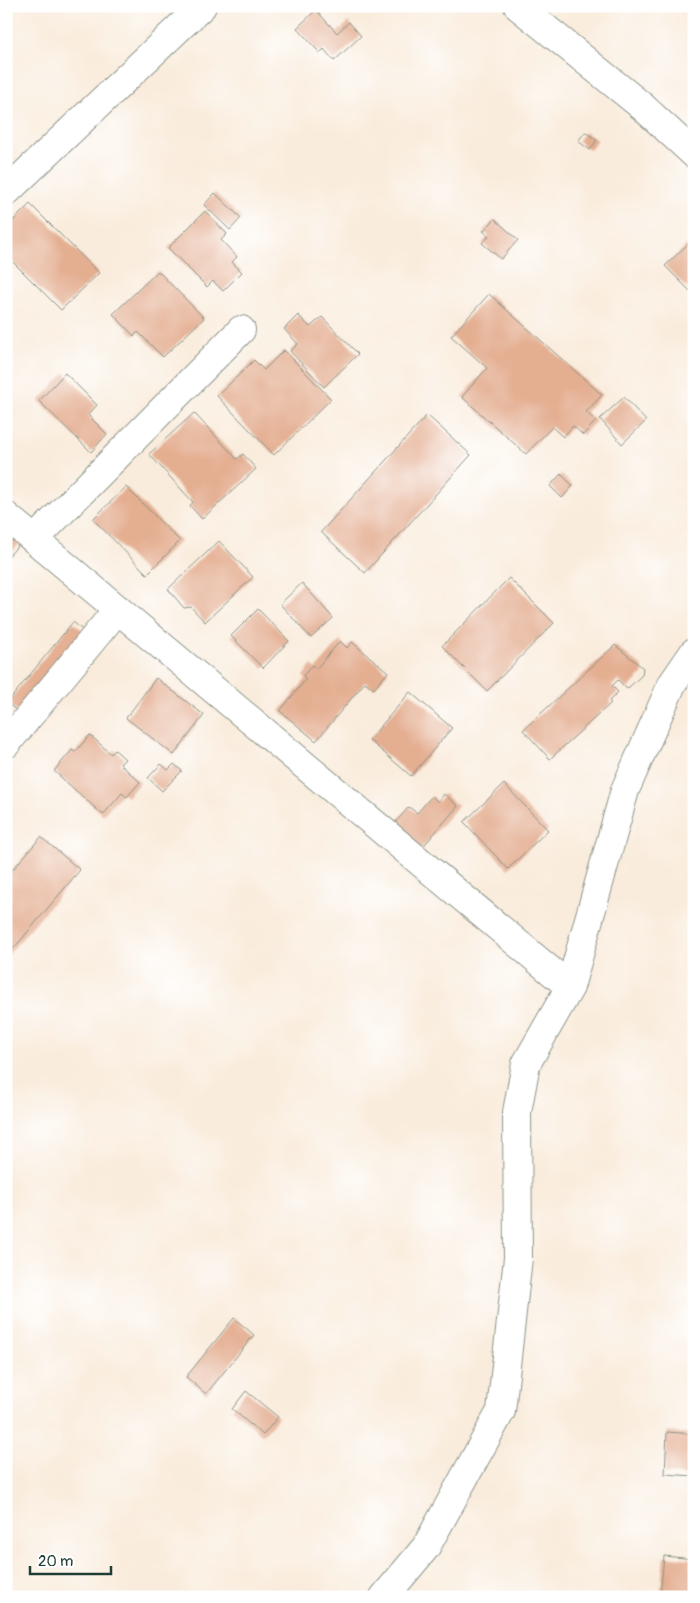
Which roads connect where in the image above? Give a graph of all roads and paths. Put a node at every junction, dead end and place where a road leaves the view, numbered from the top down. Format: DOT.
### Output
graph roads {
  1 [pos="202,6"];
  2 [pos="518,6"];
  3 [pos="694,154"];
  4 [pos="6,192"];
  5 [pos="241,330"];
  6 [pos="6,516"];
  7 [pos="35,539"];
  8 [pos="118,608"];
  9 [pos="694,652"];
  10 [pos="6,744"];
  11 [pos="570,986"];
  12 [pos="384,1597"];
  1 -- 4 [label="street"];
  2 -- 3 [label="street"];
  5 -- 7 [label="street"];
  6 -- 7 [label="street"];
  7 -- 8 [label="street"];
  8 -- 10 [label="street"];
  8 -- 11 [label="street"];
  9 -- 11 [label="street"];
  11 -- 12 [label="street"];
}
